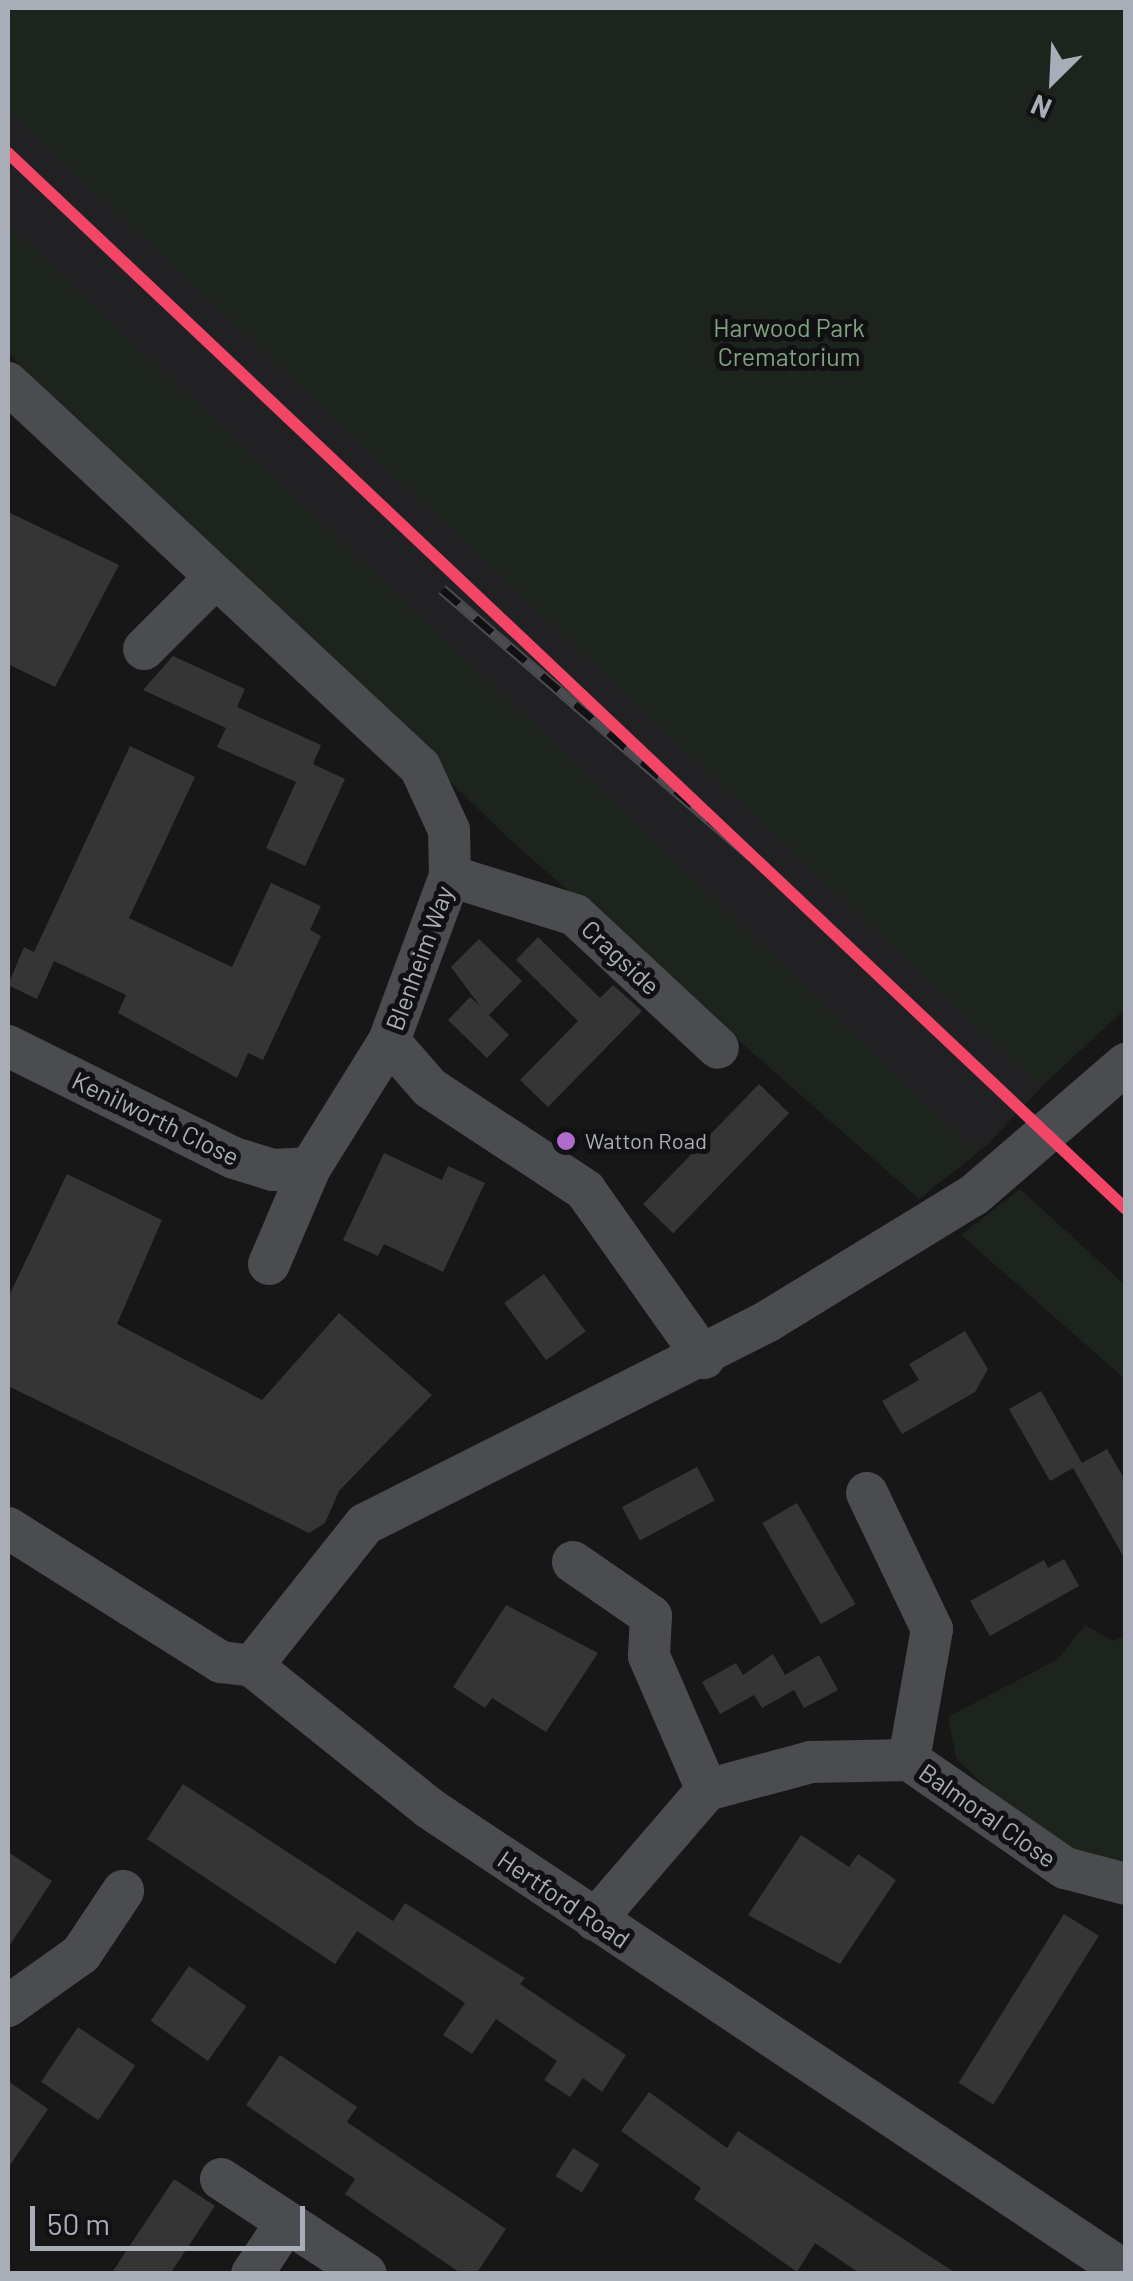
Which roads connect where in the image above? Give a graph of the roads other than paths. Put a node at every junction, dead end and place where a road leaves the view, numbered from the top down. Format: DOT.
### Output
graph roads {
  1 [pos="8,384"];
  2 [pos="215,578"];
  3 [pos="144,649"];
  4 [pos="450,876"];
  5 [pos="388,1041"];
  6 [pos="8,1046"];
  7 [pos="718,1048"];
  8 [pos="1126,1064"];
  9 [pos="310,1168"];
  10 [pos="269,1264"];
  11 [pos="704,1358"];
  12 [pos="867,1493"];
  13 [pos="8,1528"];
  14 [pos="573,1562"];
  15 [pos="252,1666"];
  16 [pos="909,1760"];
  17 [pos="707,1790"];
  18 [pos="1126,1884"];
  19 [pos="123,1891"];
  20 [pos="595,1920"];
  21 [pos="8,2006"];
  22 [pos="221,2179"];
  23 [pos="286,2223"];
  24 [pos="1126,2272"];
  25 [pos="252,2274"];
  26 [pos="366,2274"];
  1 -- 2 [label="street, Blenheim Way"];
  2 -- 3 [label="street"];
  2 -- 4 [label="street, Blenheim Way"];
  4 -- 5 [label="street, Blenheim Way"];
  4 -- 7 [label="street, Cragside"];
  5 -- 9 [label="street"];
  5 -- 11 [label="street, Blenheim Way"];
  6 -- 9 [label="street, Kenilworth Close"];
  8 -- 11 [label="street"];
  9 -- 10 [label="street"];
  11 -- 15 [label="street"];
  12 -- 16 [label="street, Balmoral Close"];
  13 -- 15 [label="street, Hertford Road"];
  14 -- 17 [label="street"];
  15 -- 20 [label="street, Hertford Road"];
  16 -- 17 [label="street, Balmoral Close"];
  16 -- 18 [label="street, Balmoral Close"];
  17 -- 20 [label="street"];
  19 -- 21 [label="street"];
  20 -- 24 [label="street, Hertford Road"];
  22 -- 23 [label="street"];
  23 -- 25 [label="street"];
  23 -- 26 [label="street"];
}
